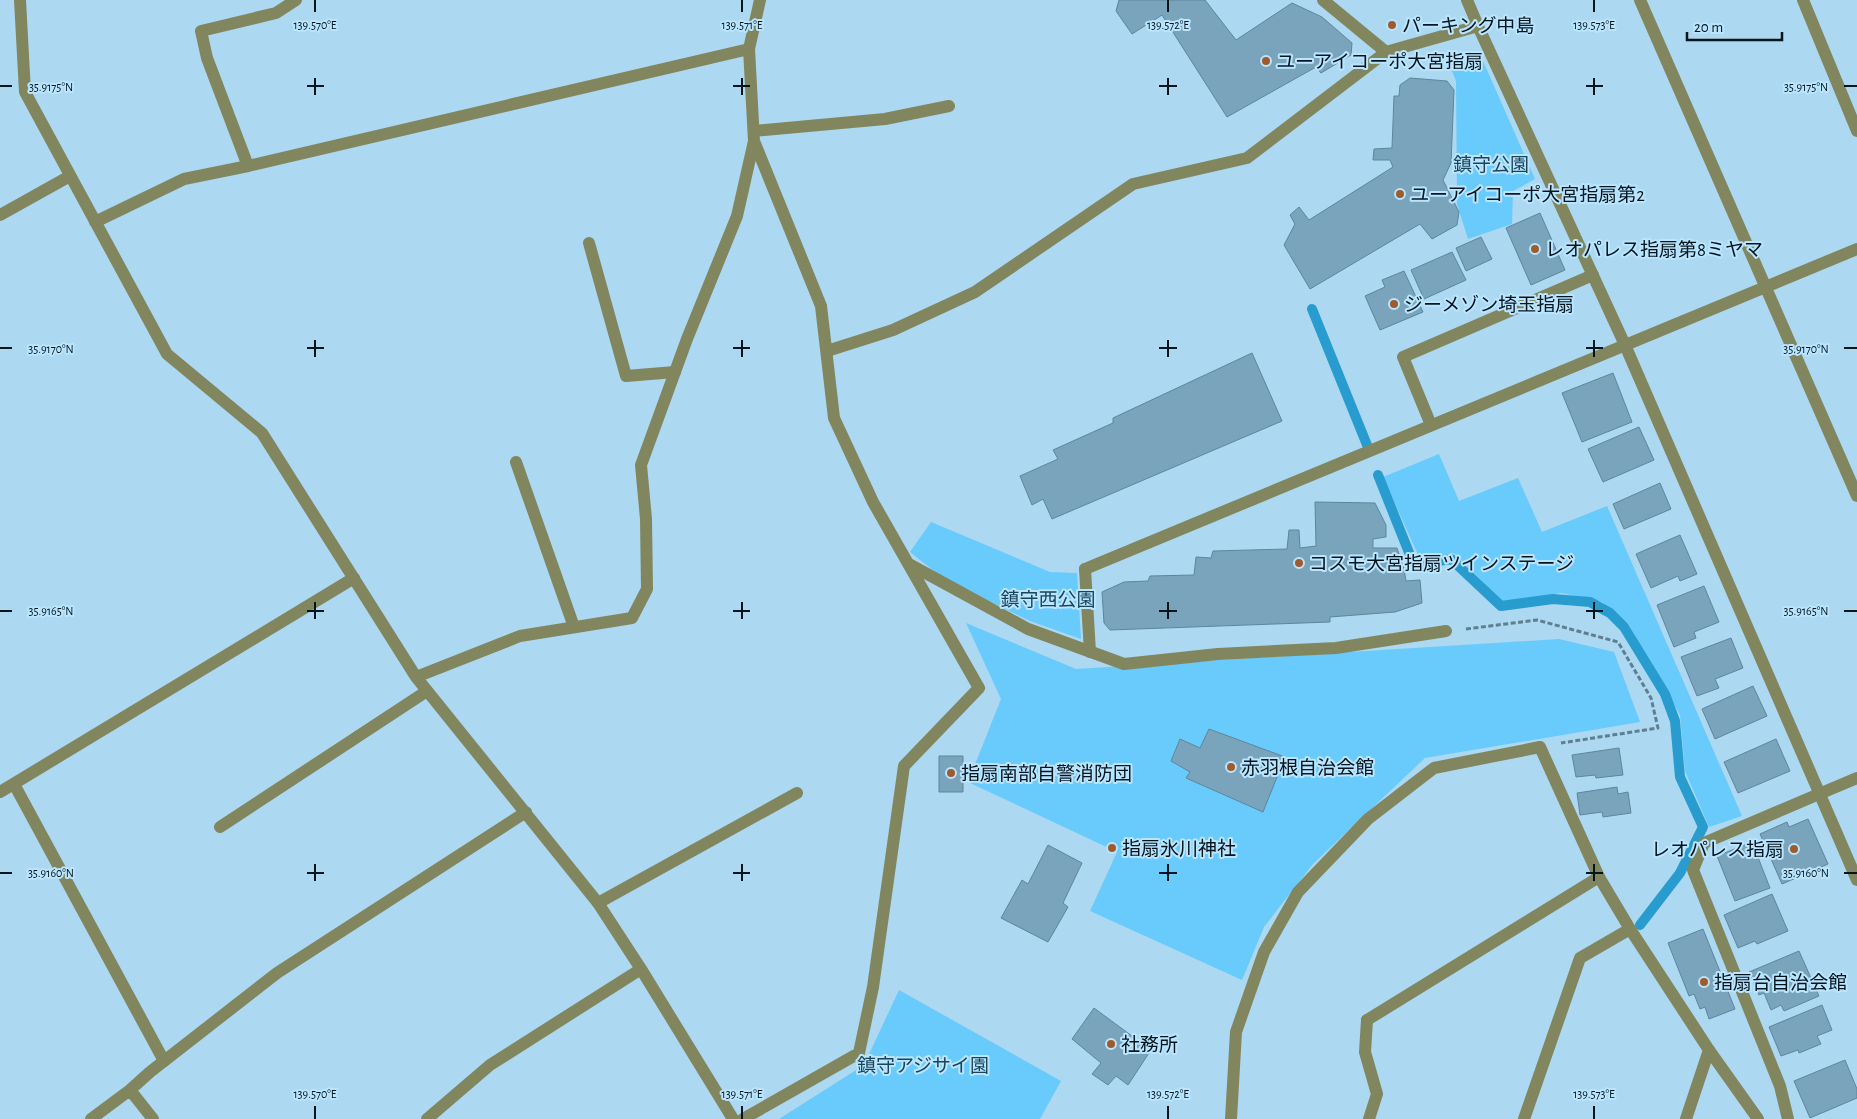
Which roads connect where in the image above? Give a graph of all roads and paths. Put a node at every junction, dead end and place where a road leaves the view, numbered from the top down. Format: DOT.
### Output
graph roads {
  1 [pos="20,0"];
  2 [pos="296,0"];
  3 [pos="760,0"];
  4 [pos="1323,0"];
  5 [pos="1467,0"];
  6 [pos="1640,0"];
  7 [pos="1802,0"];
  8 [pos="1478,26"];
  9 [pos="749,49"];
  10 [pos="1386,52"];
  11 [pos="949,106"];
  12 [pos="1857,131"];
  13 [pos="754,136"];
  14 [pos="248,166"];
  15 [pos="70,176"];
  16 [pos="0,215"];
  17 [pos="95,222"];
  18 [pos="589,243"];
  19 [pos="1857,249"];
  20 [pos="1593,275"];
  21 [pos="1765,287"];
  22 [pos="1626,345"];
  23 [pos="827,351"];
  24 [pos="675,372"];
  25 [pos="1432,426"];
  26 [pos="516,462"];
  27 [pos="1857,496"];
  28 [pos="909,564"];
  29 [pos="354,578"];
  30 [pos="574,627"];
  31 [pos="1446,632"];
  32 [pos="1090,652"];
  33 [pos="416,677"];
  34 [pos="427,691"];
  35 [pos="1540,747"];
  36 [pos="1857,778"];
  37 [pos="14,784"];
  38 [pos="0,792"];
  39 [pos="797,793"];
  40 [pos="1819,794"];
  41 [pos="526,812"];
  42 [pos="220,828"];
  43 [pos="1599,877"];
  44 [pos="1857,880"];
  45 [pos="598,904"];
  46 [pos="1630,929"];
  47 [pos="641,969"];
  48 [pos="1709,1050"];
  49 [pos="164,1061"];
  50 [pos="130,1090"];
  51 [pos="90,1119"];
  52 [pos="153,1119"];
  53 [pos="427,1119"];
  54 [pos="733,1119"];
  55 [pos="743,1119"];
  56 [pos="1231,1119"];
  57 [pos="1369,1119"];
  58 [pos="1524,1119"];
  59 [pos="1686,1119"];
  60 [pos="1758,1119"];
  61 [pos="1788,1119"];
  1 -- 15 [label="street"];
  2 -- 14 [label="street"];
  3 -- 9 [label="street"];
  4 -- 10 [label="street"];
  5 -- 8 [label="street"];
  6 -- 21 [label="street"];
  7 -- 12 [label="street"];
  8 -- 10 [label="street"];
  8 -- 20 [label="street"];
  9 -- 13 [label="street"];
  9 -- 14 [label="street"];
  10 -- 23 [label="street"];
  11 -- 13 [label="street"];
  13 -- 23 [label="street"];
  13 -- 24 [label="street"];
  14 -- 17 [label="street"];
  15 -- 16 [label="street"];
  15 -- 17 [label="street"];
  17 -- 29 [label="street"];
  18 -- 24 [label="street"];
  19 -- 21 [label="street"];
  20 -- 22 [label="street"];
  20 -- 25 [label="street"];
  21 -- 22 [label="street"];
  21 -- 27 [label="street"];
  22 -- 25 [label="street"];
  22 -- 40 [label="street"];
  23 -- 28 [label="street"];
  24 -- 30 [label="street"];
  25 -- 32 [label="street"];
  26 -- 30 [label="street"];
  28 -- 32 [label="street"];
  28 -- 55 [label="street"];
  29 -- 33 [label="street"];
  29 -- 37 [label="street"];
  30 -- 33 [label="street"];
  31 -- 32 [label="street"];
  31 -- 35 [label="path"];
  33 -- 34 [label="street"];
  34 -- 41 [label="street"];
  34 -- 42 [label="street"];
  35 -- 43 [label="street"];
  35 -- 56 [label="street"];
  36 -- 40 [label="street"];
  37 -- 38 [label="street"];
  37 -- 49 [label="street"];
  39 -- 45 [label="street"];
  40 -- 44 [label="street"];
  40 -- 61 [label="street"];
  41 -- 45 [label="street"];
  41 -- 49 [label="street"];
  43 -- 46 [label="street"];
  43 -- 57 [label="street"];
  45 -- 47 [label="street"];
  46 -- 48 [label="street"];
  46 -- 58 [label="street"];
  47 -- 53 [label="street"];
  47 -- 54 [label="street"];
  48 -- 59 [label="street"];
  48 -- 60 [label="street"];
  49 -- 50 [label="street"];
  50 -- 51 [label="street"];
  50 -- 52 [label="street"];
}
